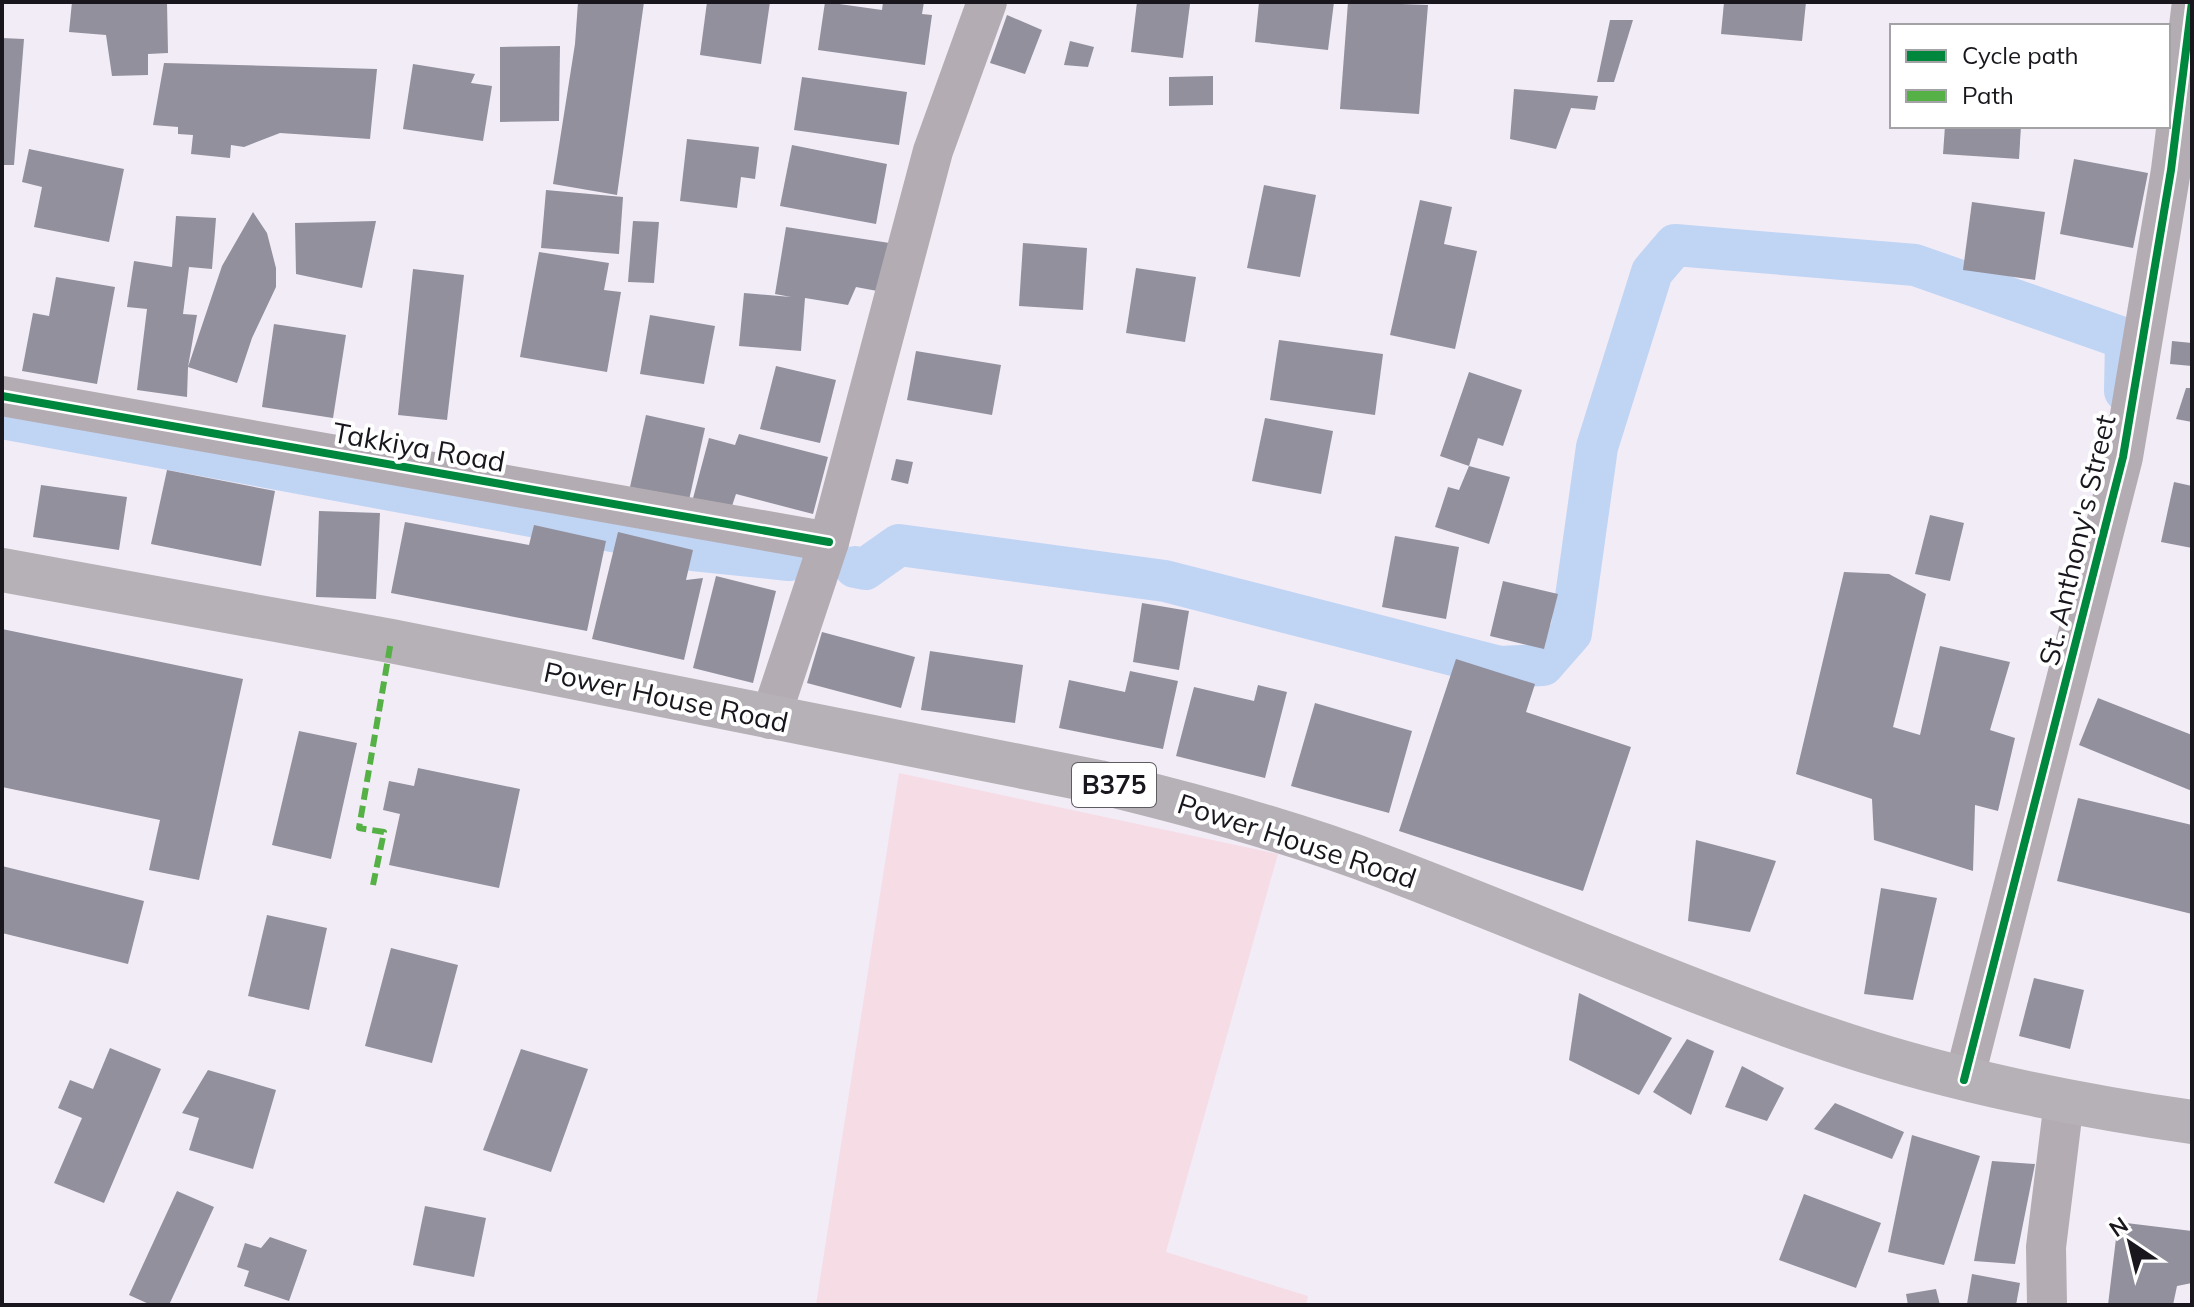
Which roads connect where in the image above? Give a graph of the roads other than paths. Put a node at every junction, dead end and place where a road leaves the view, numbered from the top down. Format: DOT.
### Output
graph roads {
  1 [pos="987,2"];
  2 [pos="2192,2"];
  3 [pos="2,396"];
  4 [pos="829,542"];
  5 [pos="2,570"];
  6 [pos="770,719"];
  7 [pos="1964,1080"];
  8 [pos="2064,1101"];
  9 [pos="2192,1122"];
  10 [pos="2047,1305"];
  1 -- 4 [label="street"];
  2 -- 7 [label="street, St. Anthony's Street"];
  3 -- 4 [label="street, Takkiya Road"];
  4 -- 6 [label="street"];
  5 -- 6 [label="main road, Power House Road / B375"];
  6 -- 7 [label="main road, Power House Road / B375"];
  7 -- 8 [label="main road, Power House Road / B375"];
  8 -- 9 [label="main road, Power House Road / B375"];
  8 -- 10 [label="street"];
}
